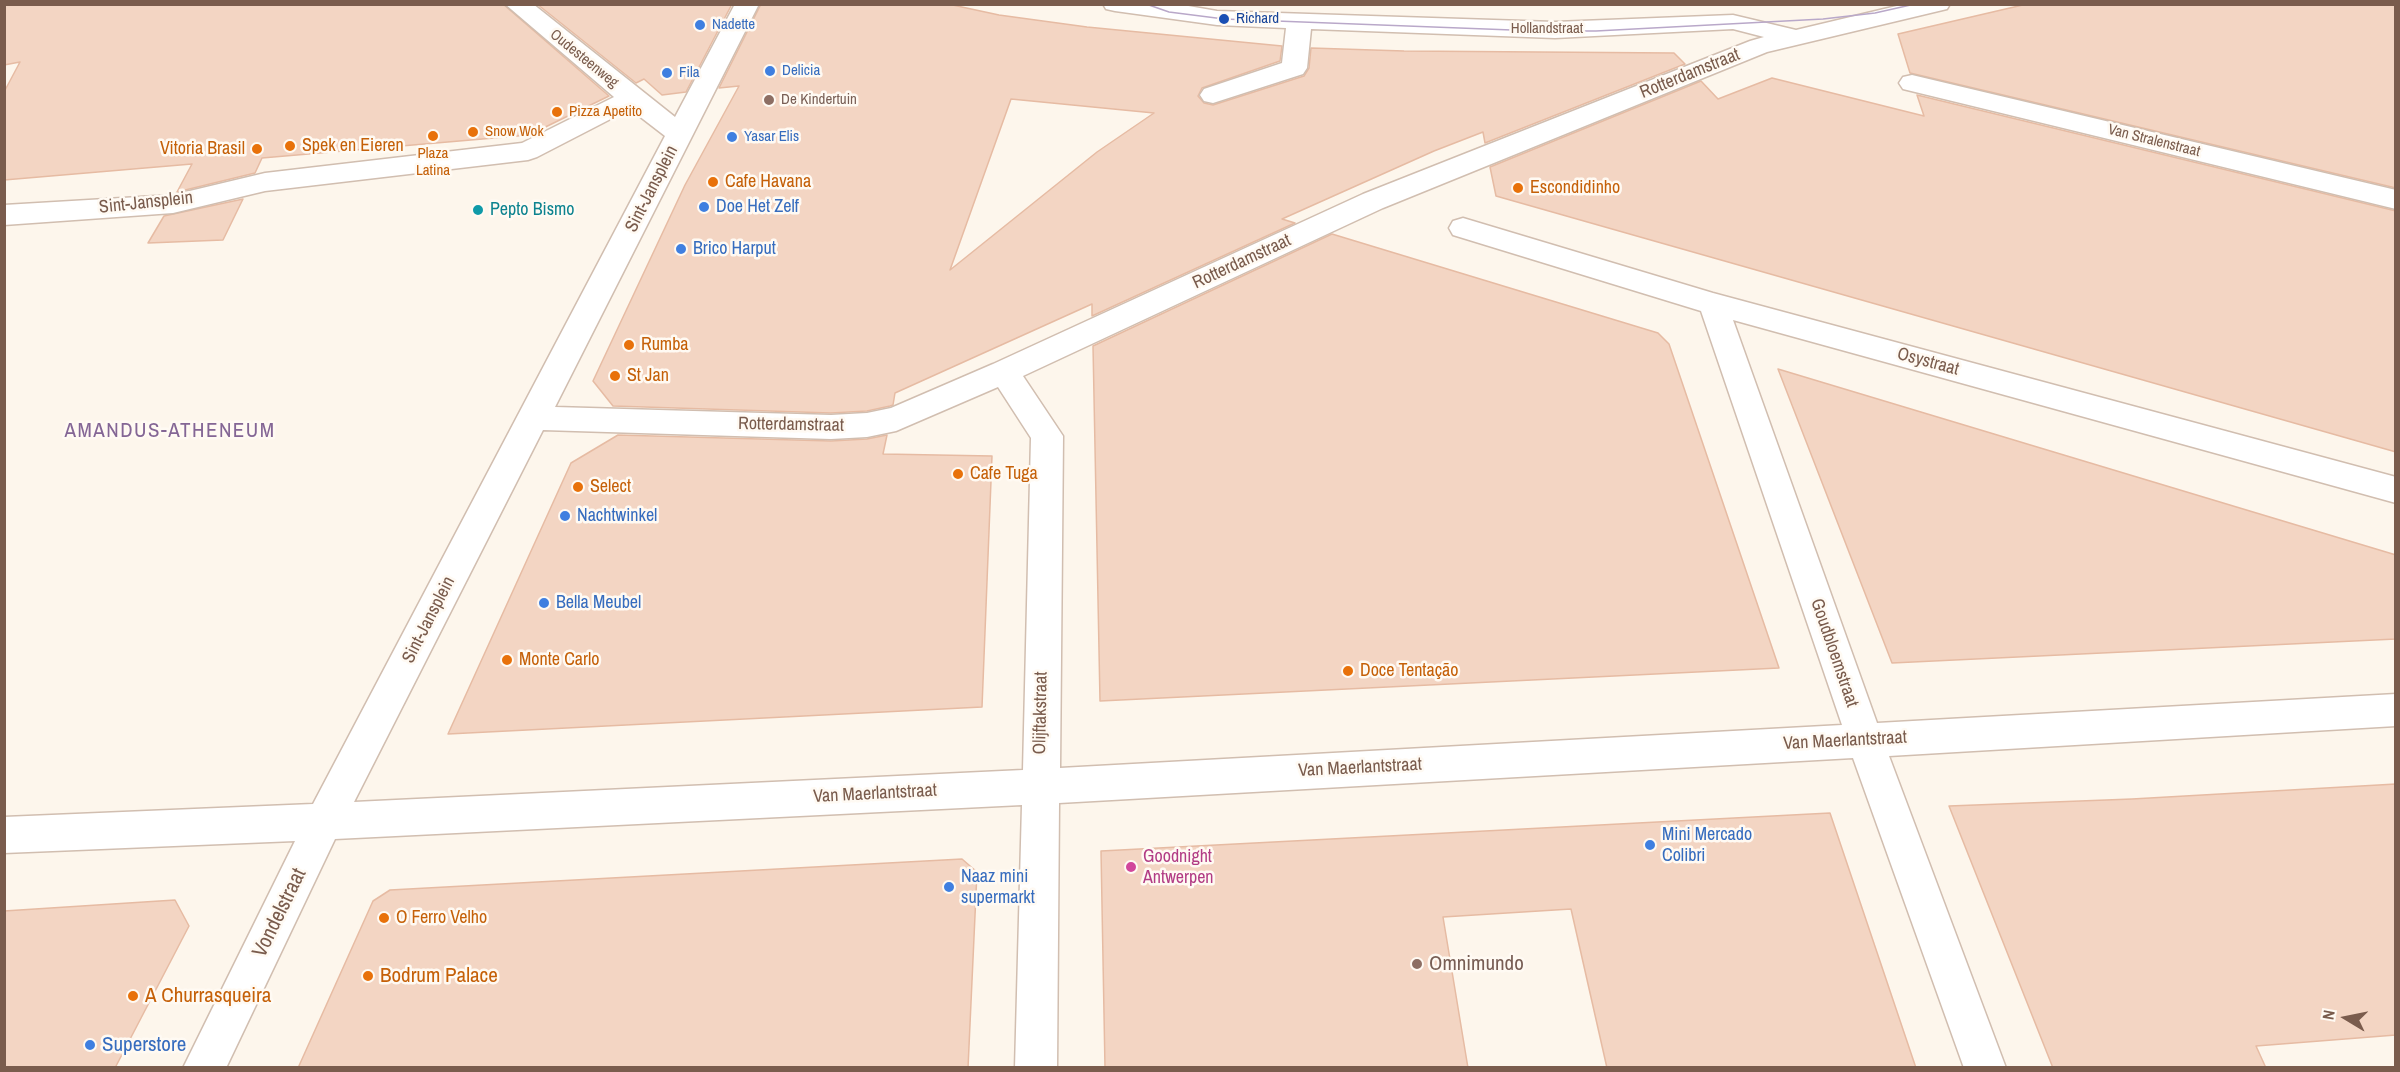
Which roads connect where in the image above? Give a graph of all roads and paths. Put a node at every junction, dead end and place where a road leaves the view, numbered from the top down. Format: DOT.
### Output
graph roads {
  1 [pos="517,4"];
  2 [pos="747,4"];
  3 [pos="1115,4"];
  4 [pos="1147,4"];
  5 [pos="1938,4"];
  6 [pos="1189,15"];
  7 [pos="1299,22"];
  8 [pos="1793,37"];
  9 [pos="1912,82"];
  10 [pos="1213,95"];
  11 [pos="632,98"];
  12 [pos="680,134"];
  13 [pos="2396,200"];
  14 [pos="4,215"];
  15 [pos="1463,228"];
  16 [pos="1713,304"];
  17 [pos="1004,372"];
  18 [pos="533,418"];
  19 [pos="2396,490"];
  20 [pos="2396,710"];
  21 [pos="1864,740"];
  22 [pos="1039,786"];
  23 [pos="324,822"];
  24 [pos="4,835"];
  25 [pos="204,1068"];
  26 [pos="1036,1068"];
  27 [pos="1985,1068"];
  1 -- 11 [label="street, Oudesteenweg"];
  2 -- 12 [label="street, Sint-Jansplein"];
  3 -- 6 [label="street, Hollandstraat"];
  4 -- 6 [label="street, Hollandstraat"];
  5 -- 8 [label="street, Rotterdamstraat"];
  6 -- 7 [label="street, Hollandstraat"];
  7 -- 8 [label="street, Hollandstraat"];
  7 -- 10 [label="street"];
  8 -- 17 [label="street, Rotterdamstraat"];
  9 -- 13 [label="street, Van Stralenstraat"];
  11 -- 12 [label="street, Oudesteenweg"];
  11 -- 14 [label="street, Sint-Jansplein"];
  12 -- 18 [label="street, Sint-Jansplein"];
  15 -- 16 [label="street, Osystraat"];
  16 -- 19 [label="street, Osystraat"];
  16 -- 21 [label="street, Goudbloemstraat"];
  17 -- 18 [label="street, Rotterdamstraat"];
  17 -- 22 [label="street, Olijftakstraat"];
  18 -- 23 [label="street, Sint-Jansplein"];
  20 -- 21 [label="street, Van Maerlantstraat"];
  21 -- 22 [label="street, Van Maerlantstraat"];
  21 -- 27 [label="street, Goudbloemstraat"];
  22 -- 23 [label="street, Van Maerlantstraat"];
  22 -- 26 [label="street, Olijftakstraat"];
  23 -- 24 [label="street"];
  23 -- 25 [label="street, Vondelstraat"];
}
